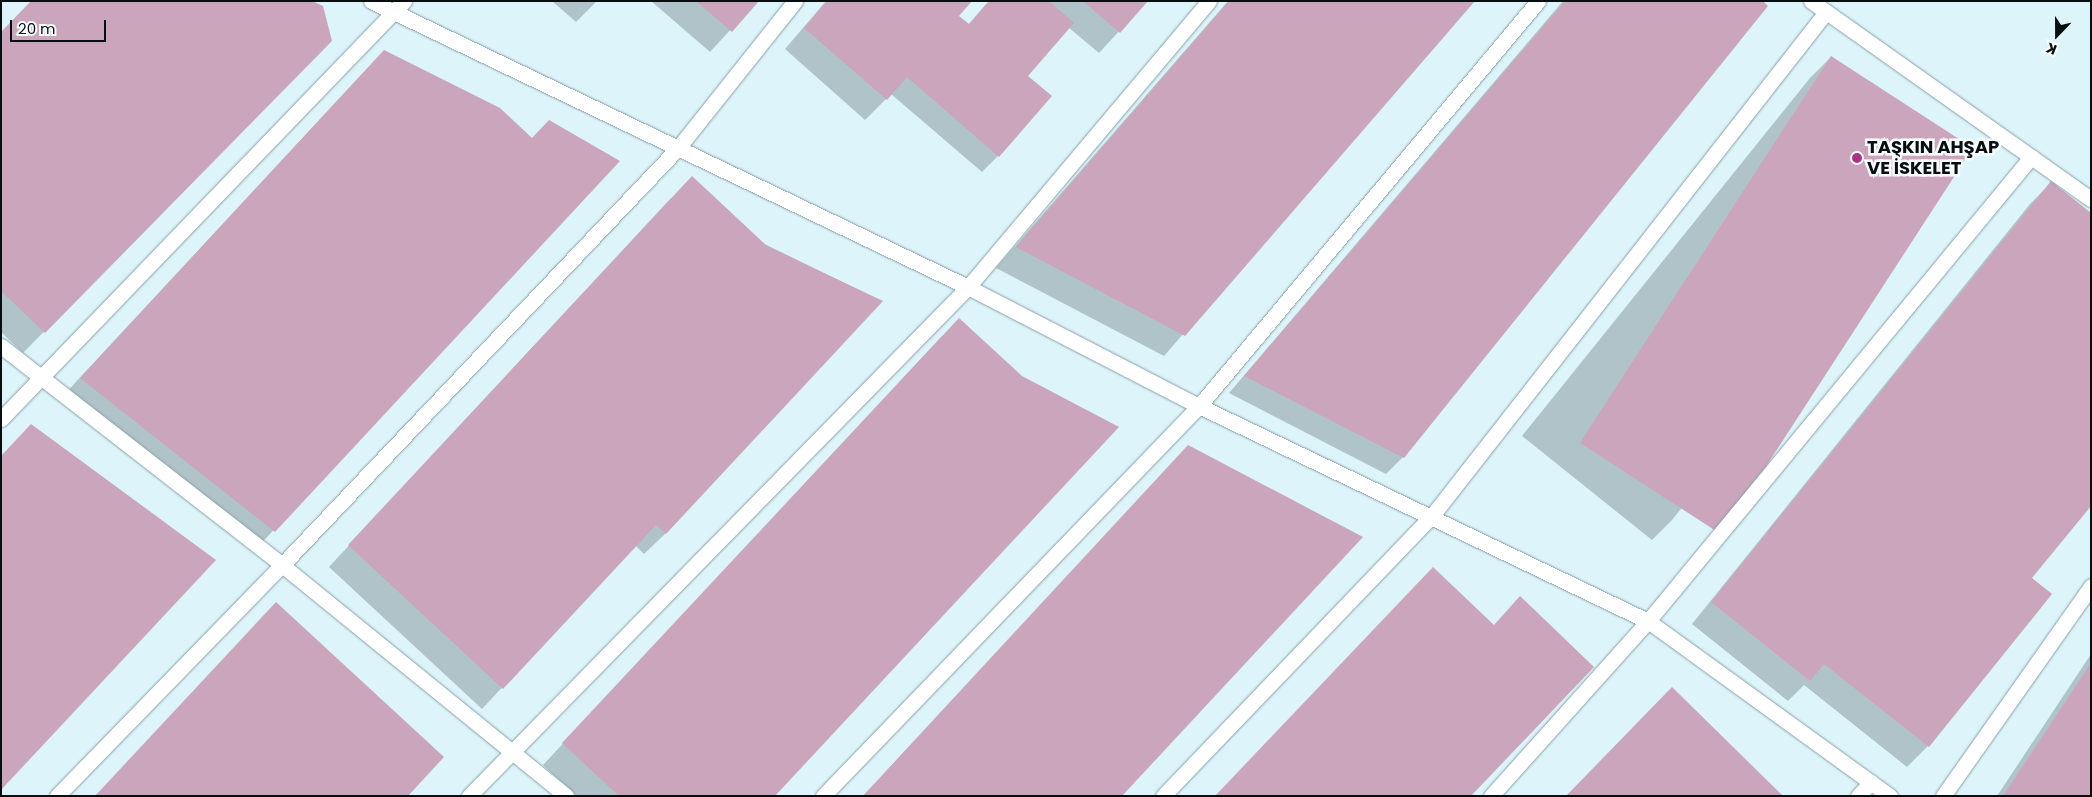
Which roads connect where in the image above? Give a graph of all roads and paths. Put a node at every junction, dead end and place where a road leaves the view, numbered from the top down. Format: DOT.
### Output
graph roads {
  1 [pos="370,1"];
  2 [pos="795,1"];
  3 [pos="1209,1"];
  4 [pos="1538,1"];
  5 [pos="1811,1"];
  6 [pos="400,7"];
  7 [pos="1826,12"];
  8 [pos="678,148"];
  9 [pos="2032,157"];
  10 [pos="2091,199"];
  11 [pos="968,287"];
  12 [pos="1,346"];
  13 [pos="41,378"];
  14 [pos="1199,406"];
  15 [pos="1,419"];
  16 [pos="1430,517"];
  17 [pos="282,565"];
  18 [pos="2091,586"];
  19 [pos="1648,621"];
  20 [pos="513,751"];
  21 [pos="1871,782"];
  22 [pos="58,796"];
  23 [pos="470,796"];
  24 [pos="566,796"];
  25 [pos="823,796"];
  26 [pos="1163,796"];
  27 [pos="1491,796"];
  28 [pos="1858,796"];
  29 [pos="1890,796"];
  30 [pos="1943,796"];
  1 -- 6 [label="lane"];
  2 -- 8 [label="lane"];
  3 -- 11 [label="lane"];
  4 -- 14 [label="lane"];
  5 -- 7 [label="lane"];
  6 -- 8 [label="lane"];
  6 -- 13 [label="lane"];
  7 -- 9 [label="lane"];
  7 -- 16 [label="lane"];
  8 -- 11 [label="lane"];
  8 -- 17 [label="lane"];
  9 -- 10 [label="lane"];
  9 -- 19 [label="lane"];
  11 -- 14 [label="lane"];
  11 -- 20 [label="lane"];
  12 -- 13 [label="lane"];
  13 -- 15 [label="lane"];
  13 -- 17 [label="lane"];
  14 -- 16 [label="lane"];
  14 -- 25 [label="lane"];
  16 -- 19 [label="lane"];
  16 -- 26 [label="lane"];
  17 -- 20 [label="lane"];
  17 -- 22 [label="lane"];
  18 -- 30 [label="lane"];
  19 -- 21 [label="lane"];
  19 -- 27 [label="lane"];
  20 -- 23 [label="lane"];
  20 -- 24 [label="lane"];
  21 -- 28 [label="lane"];
  21 -- 29 [label="lane"];
}
